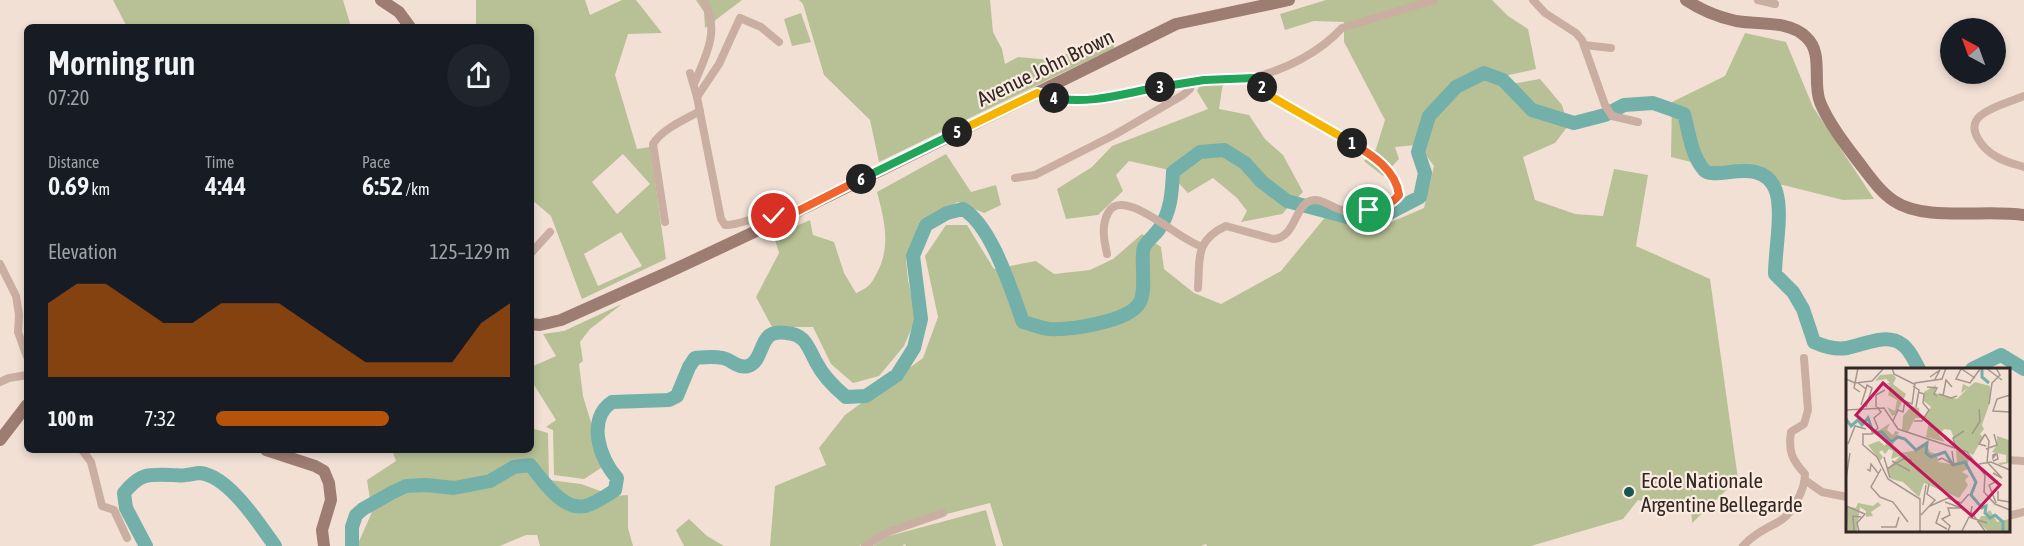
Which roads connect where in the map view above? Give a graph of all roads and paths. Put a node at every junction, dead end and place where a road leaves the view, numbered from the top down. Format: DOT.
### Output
graph roads {
  1 [pos="381,0"];
  2 [pos="703,0"];
  3 [pos="1257,0"];
  4 [pos="1289,0"];
  5 [pos="1434,0"];
  6 [pos="1533,0"];
  7 [pos="1686,0"];
  8 [pos="1758,0"];
  9 [pos="1273,3"];
  10 [pos="1775,4"];
  11 [pos="408,24"];
  12 [pos="778,42"];
  13 [pos="1584,45"];
  14 [pos="1611,48"];
  15 [pos="690,74"];
  16 [pos="1254,78"];
  17 [pos="1192,82"];
  18 [pos="694,84"];
  19 [pos="1037,93"];
  20 [pos="2024,96"];
  21 [pos="697,97"];
  22 [pos="700,111"];
  23 [pos="1638,122"];
  24 [pos="2024,167"];
  25 [pos="1015,178"];
  26 [pos="2024,215"];
  27 [pos="780,220"];
  28 [pos="664,222"];
  29 [pos="550,232"];
  30 [pos="1201,246"];
  31 [pos="534,250"];
  32 [pos="1107,254"];
  33 [pos="0,264"];
  34 [pos="1197,288"];
  35 [pos="534,324"];
  36 [pos="24,349"];
  37 [pos="1804,358"];
  38 [pos="24,376"];
  39 [pos="0,382"];
  40 [pos="24,409"];
  41 [pos="0,440"];
  42 [pos="84,453"];
  43 [pos="275,453"];
  44 [pos="2009,460"];
  45 [pos="2024,461"];
  46 [pos="1805,480"];
  47 [pos="1846,497"];
  48 [pos="2024,512"];
  49 [pos="943,513"];
  50 [pos="2009,516"];
  51 [pos="127,538"];
  52 [pos="324,546"];
  53 [pos="865,546"];
  54 [pos="1743,546"];
  1 -- 11 [label="main road"];
  2 -- 18 [label="street"];
  3 -- 9 [label="street"];
  4 -- 9 [label="main road, Avenue John Brown"];
  5 -- 16 [label="street"];
  6 -- 13 [label="street"];
  7 -- 26 [label="main road"];
  8 -- 10 [label="street"];
  9 -- 19 [label="main road, Avenue John Brown"];
  12 -- 21 [label="street"];
  13 -- 14 [label="street"];
  13 -- 23 [label="street"];
  15 -- 18 [label="street"];
  16 -- 17 [label="street"];
  16 -- 30 [label="street"];
  17 -- 19 [label="street"];
  17 -- 25 [label="street"];
  18 -- 21 [label="street"];
  19 -- 27 [label="main road, Avenue John Brown"];
  20 -- 24 [label="street"];
  21 -- 22 [label="street"];
  22 -- 27 [label="street"];
  22 -- 28 [label="street"];
  27 -- 35 [label="main road, Avenue John Brown"];
  29 -- 31 [label="street"];
  30 -- 32 [label="street"];
  30 -- 34 [label="street"];
  33 -- 36 [label="street"];
  37 -- 46 [label="street"];
  38 -- 39 [label="street"];
  40 -- 41 [label="main road"];
  42 -- 51 [label="street"];
  43 -- 52 [label="main road"];
  44 -- 45 [label="street"];
  46 -- 47 [label="street"];
  46 -- 54 [label="street"];
  48 -- 50 [label="street"];
  49 -- 53 [label="street"];
}
